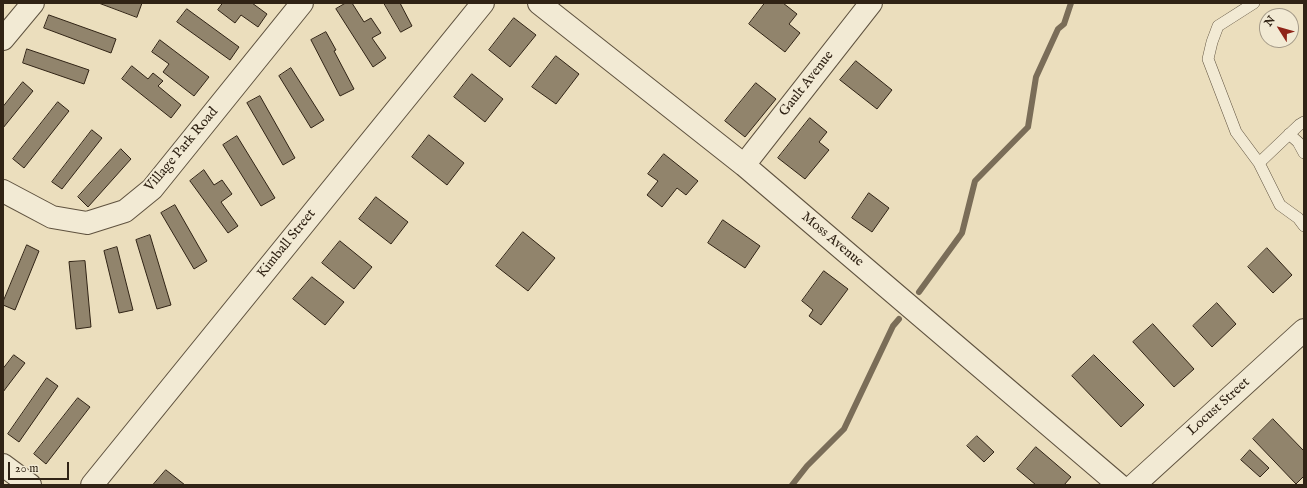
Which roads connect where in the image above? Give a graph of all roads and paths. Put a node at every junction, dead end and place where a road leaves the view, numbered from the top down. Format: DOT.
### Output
graph roads {
  1 [pos="33,3"];
  2 [pos="302,3"];
  3 [pos="483,3"];
  4 [pos="539,3"];
  5 [pos="871,3"];
  6 [pos="1254,3"];
  7 [pos="3,39"];
  8 [pos="1304,122"];
  9 [pos="1289,134"];
  10 [pos="1304,153"];
  11 [pos="1259,163"];
  12 [pos="744,165"];
  13 [pos="3,191"];
  14 [pos="1304,226"];
  15 [pos="1304,330"];
  16 [pos="3,465"];
  17 [pos="30,485"];
  18 [pos="92,485"];
  19 [pos="1119,485"];
  20 [pos="1134,485"];
  1 -- 7 [label="street"];
  2 -- 13 [label="street, Village Park Road"];
  3 -- 18 [label="street, Kimball Street"];
  4 -- 12 [label="street, Moss Avenue"];
  5 -- 12 [label="street, Gault Avenue"];
  6 -- 11 [label="lane"];
  8 -- 9 [label="lane"];
  9 -- 10 [label="lane"];
  9 -- 11 [label="lane"];
  11 -- 14 [label="lane"];
  12 -- 19 [label="street, Moss Avenue"];
  15 -- 20 [label="street, Locust Street"];
  16 -- 17 [label="street"];
}
